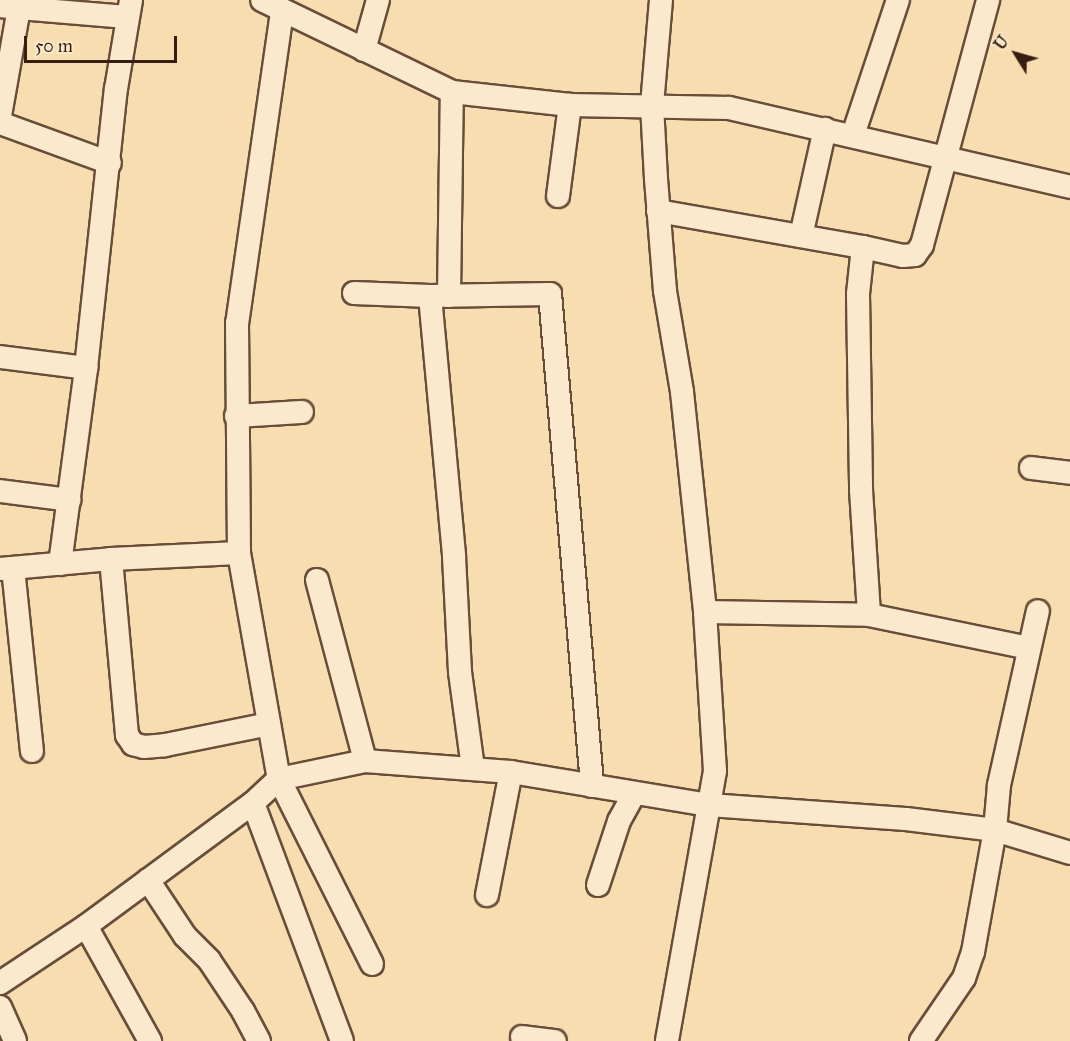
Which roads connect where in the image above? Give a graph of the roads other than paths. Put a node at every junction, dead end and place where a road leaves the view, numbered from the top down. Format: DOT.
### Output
graph roads {
  1 [pos="378,0"];
  2 [pos="661,0"];
  3 [pos="898,0"];
  4 [pos="988,0"];
  5 [pos="13,5"];
  6 [pos="272,6"];
  7 [pos="129,8"];
  8 [pos="364,50"];
  9 [pos="452,92"];
  10 [pos="570,105"];
  11 [pos="652,105"];
  12 [pos="0,116"];
  13 [pos="0,123"];
  14 [pos="825,129"];
  15 [pos="853,135"];
  16 [pos="944,158"];
  17 [pos="110,163"];
  18 [pos="1070,187"];
  19 [pos="558,196"];
  20 [pos="658,211"];
  21 [pos="801,236"];
  22 [pos="863,247"];
  23 [pos="354,293"];
  24 [pos="439,296"];
  25 [pos="0,357"];
  26 [pos="86,368"];
  27 [pos="302,412"];
  28 [pos="236,416"];
  29 [pos="1032,468"];
  30 [pos="1070,473"];
  31 [pos="0,491"];
  32 [pos="69,500"];
  33 [pos="239,553"];
  34 [pos="111,559"];
  35 [pos="60,564"];
  36 [pos="7,569"];
  37 [pos="317,580"];
  38 [pos="1038,611"];
  39 [pos="705,612"];
  40 [pos="869,615"];
  41 [pos="1028,648"];
  42 [pos="269,724"];
  43 [pos="32,751"];
  44 [pos="365,761"];
  45 [pos="473,768"];
  46 [pos="511,772"];
  47 [pos="279,779"];
  48 [pos="592,786"];
  49 [pos="634,794"];
  50 [pos="253,803"];
  51 [pos="708,805"];
  52 [pos="995,830"];
  53 [pos="1070,853"];
  54 [pos="148,880"];
  55 [pos="598,885"];
  56 [pos="487,895"];
  57 [pos="86,926"];
  58 [pos="372,964"];
  59 [pos="0,983"];
  60 [pos="0,1007"];
  61 [pos="522,1036"];
  62 [pos="15,1041"];
  63 [pos="150,1041"];
  64 [pos="259,1041"];
  65 [pos="342,1041"];
  66 [pos="555,1041"];
  67 [pos="667,1041"];
  68 [pos="921,1041"];
  1 -- 8 [label="street"];
  2 -- 11 [label="street"];
  3 -- 15 [label="street"];
  4 -- 16 [label="street"];
  5 -- 7 [label="street"];
  5 -- 12 [label="street"];
  6 -- 8 [label="street"];
  6 -- 28 [label="street"];
  7 -- 17 [label="street"];
  8 -- 9 [label="street"];
  9 -- 10 [label="street"];
  9 -- 24 [label="street"];
  10 -- 11 [label="street"];
  10 -- 19 [label="street"];
  11 -- 14 [label="street"];
  11 -- 20 [label="street"];
  13 -- 17 [label="street"];
  14 -- 15 [label="street"];
  14 -- 21 [label="street"];
  15 -- 16 [label="street"];
  16 -- 18 [label="street"];
  16 -- 22 [label="street"];
  17 -- 26 [label="street"];
  20 -- 21 [label="street"];
  20 -- 39 [label="street"];
  21 -- 22 [label="street"];
  22 -- 40 [label="street"];
  23 -- 24 [label="street"];
  24 -- 45 [label="street"];
  24 -- 48 [label="street"];
  25 -- 26 [label="street"];
  26 -- 32 [label="street"];
  27 -- 28 [label="street"];
  28 -- 33 [label="street"];
  29 -- 30 [label="street"];
  31 -- 32 [label="street"];
  32 -- 35 [label="street"];
  33 -- 34 [label="street"];
  33 -- 42 [label="street"];
  34 -- 35 [label="street"];
  34 -- 42 [label="street"];
  35 -- 36 [label="street"];
  36 -- 43 [label="street"];
  37 -- 44 [label="street"];
  38 -- 41 [label="street"];
  39 -- 40 [label="street"];
  39 -- 51 [label="street"];
  40 -- 41 [label="street"];
  41 -- 52 [label="street"];
  42 -- 47 [label="street"];
  44 -- 45 [label="street"];
  44 -- 47 [label="street"];
  45 -- 46 [label="street"];
  46 -- 48 [label="street"];
  46 -- 56 [label="street"];
  47 -- 50 [label="street"];
  47 -- 58 [label="street"];
  48 -- 49 [label="street"];
  49 -- 51 [label="street"];
  49 -- 55 [label="street"];
  50 -- 54 [label="street"];
  50 -- 65 [label="street"];
  51 -- 52 [label="street"];
  51 -- 67 [label="street"];
  52 -- 53 [label="street"];
  52 -- 68 [label="street"];
  54 -- 57 [label="street"];
  54 -- 64 [label="street"];
  57 -- 59 [label="street"];
  57 -- 63 [label="street"];
  60 -- 62 [label="street"];
  61 -- 66 [label="street"];
}
